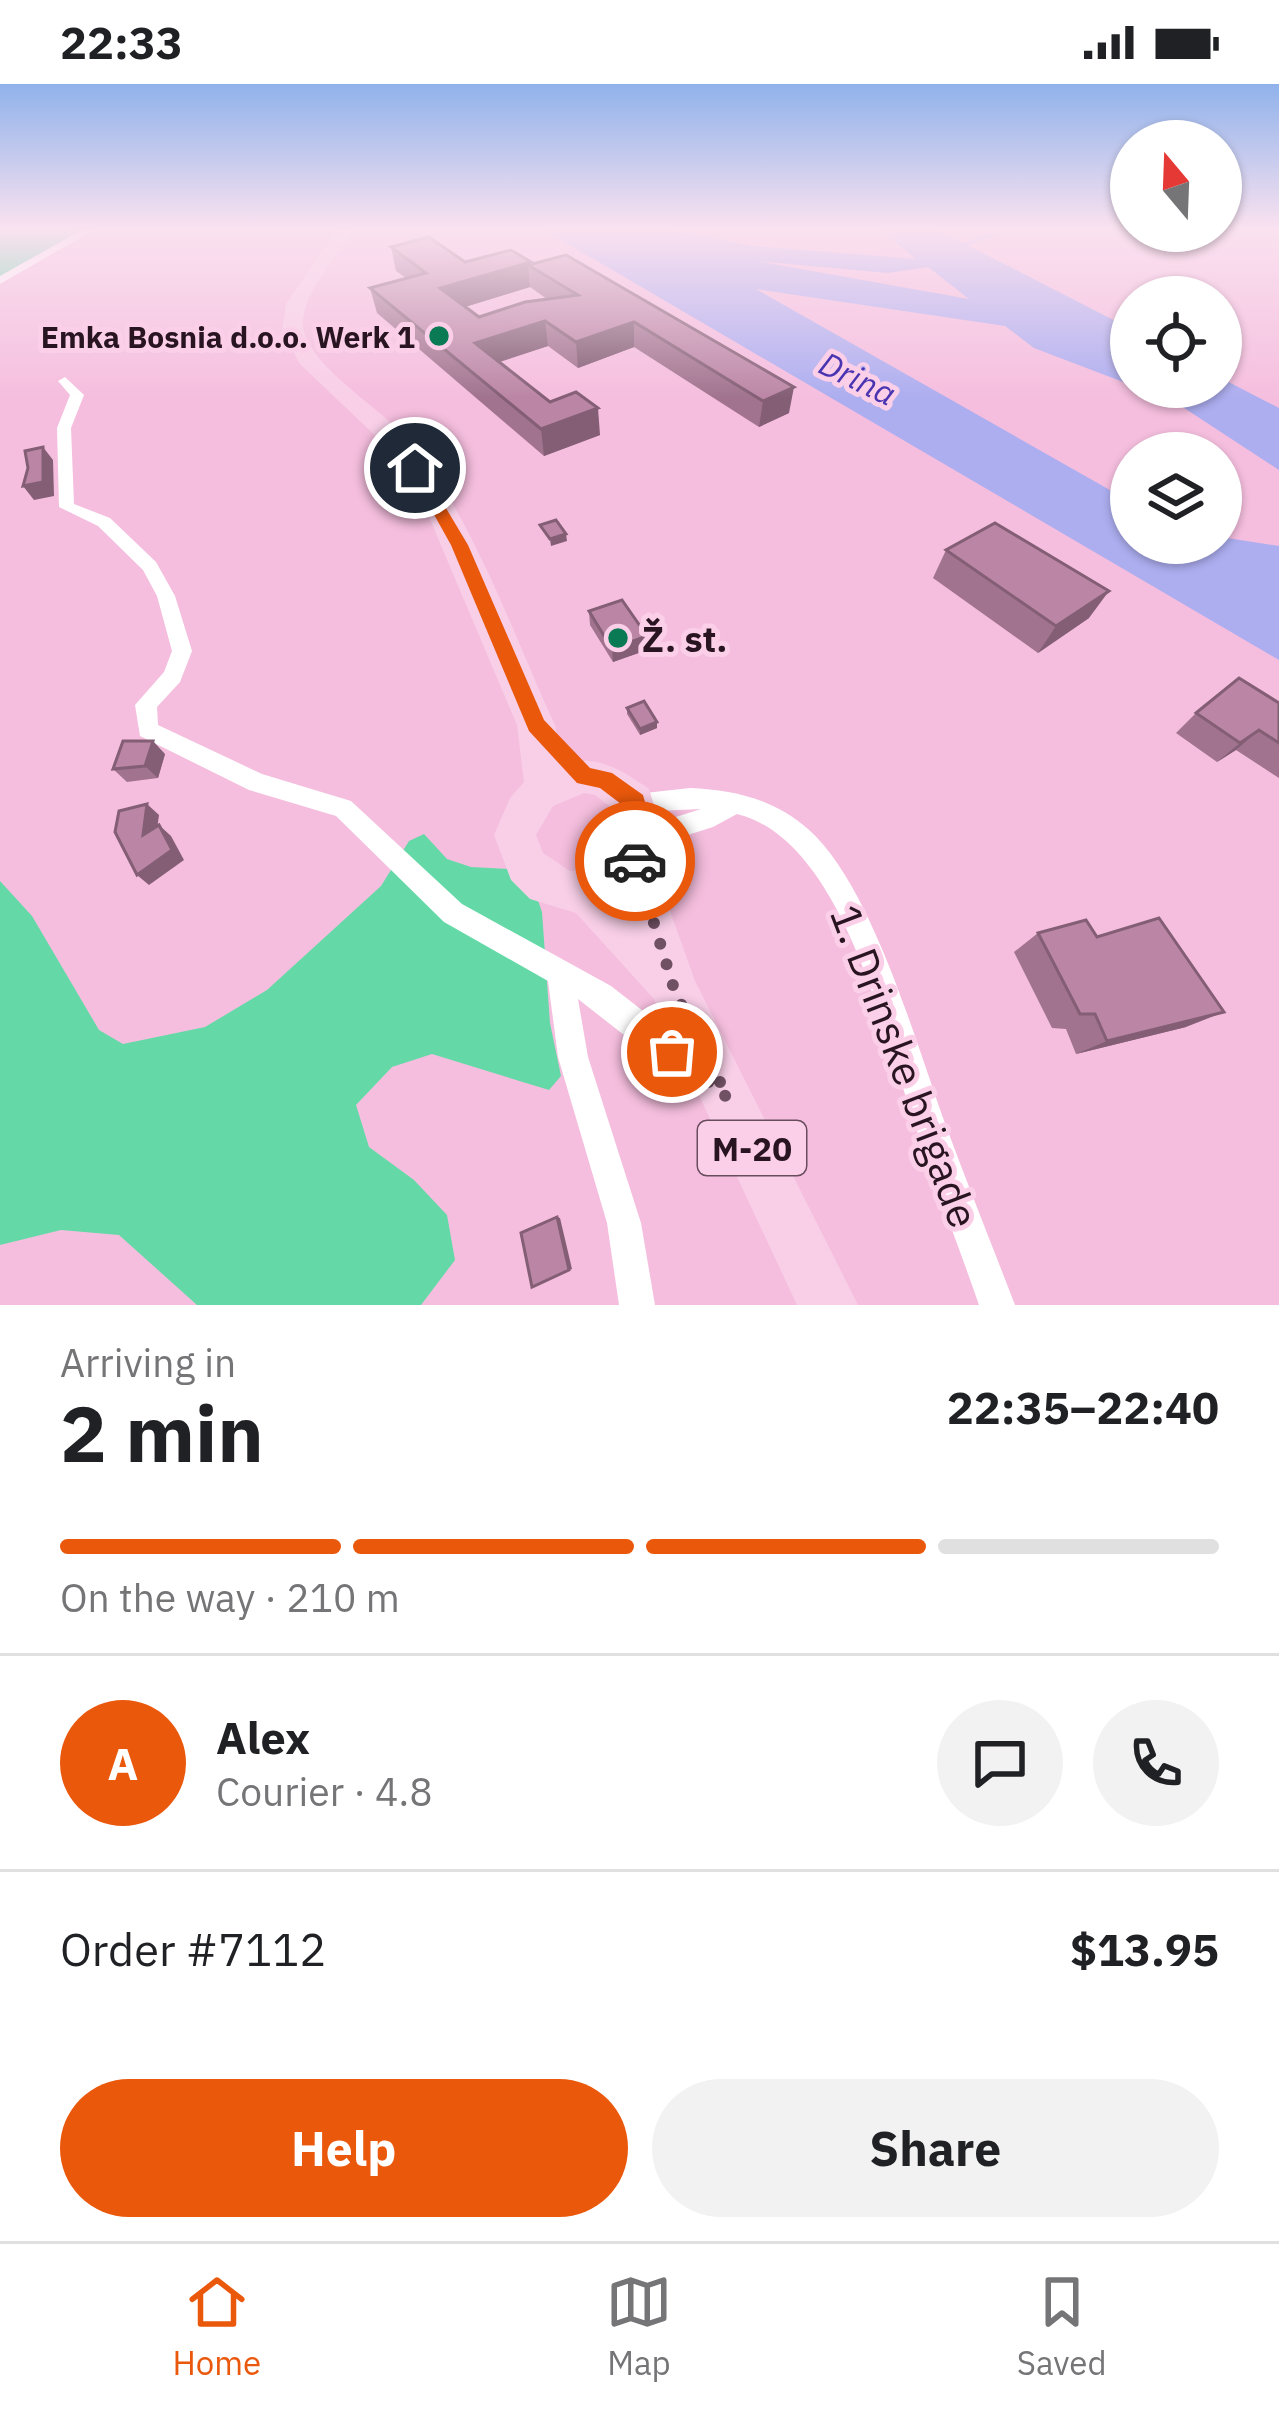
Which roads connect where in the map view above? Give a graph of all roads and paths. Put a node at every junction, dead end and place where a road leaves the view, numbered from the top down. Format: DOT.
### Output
graph roads {
  1 [pos="310,284"];
  2 [pos="65,381"];
  3 [pos="565,781"];
  4 [pos="735,802"];
  5 [pos="637,835"];
  6 [pos="586,892"];
  7 [pos="561,976"];
  8 [pos="675,992"];
  9 [pos="728,1098"];
  10 [pos="637,1305"];
  11 [pos="828,1305"];
  12 [pos="997,1305"];
  1 -- 3 [label="main road"];
  2 -- 7 [label="street"];
  3 -- 5 [label="main road"];
  3 -- 6 [label="main road, M-20"];
  4 -- 5 [label="street"];
  4 -- 5 [label="street"];
  4 -- 12 [label="street, 1. Drinske brigade"];
  5 -- 6 [label="main road"];
  5 -- 8 [label="main road, M-20"];
  6 -- 8 [label="main road, M-20"];
  7 -- 9 [label="street"];
  7 -- 10 [label="street"];
  8 -- 9 [label="main road, M-20"];
  9 -- 11 [label="main road, M-20"];
}
